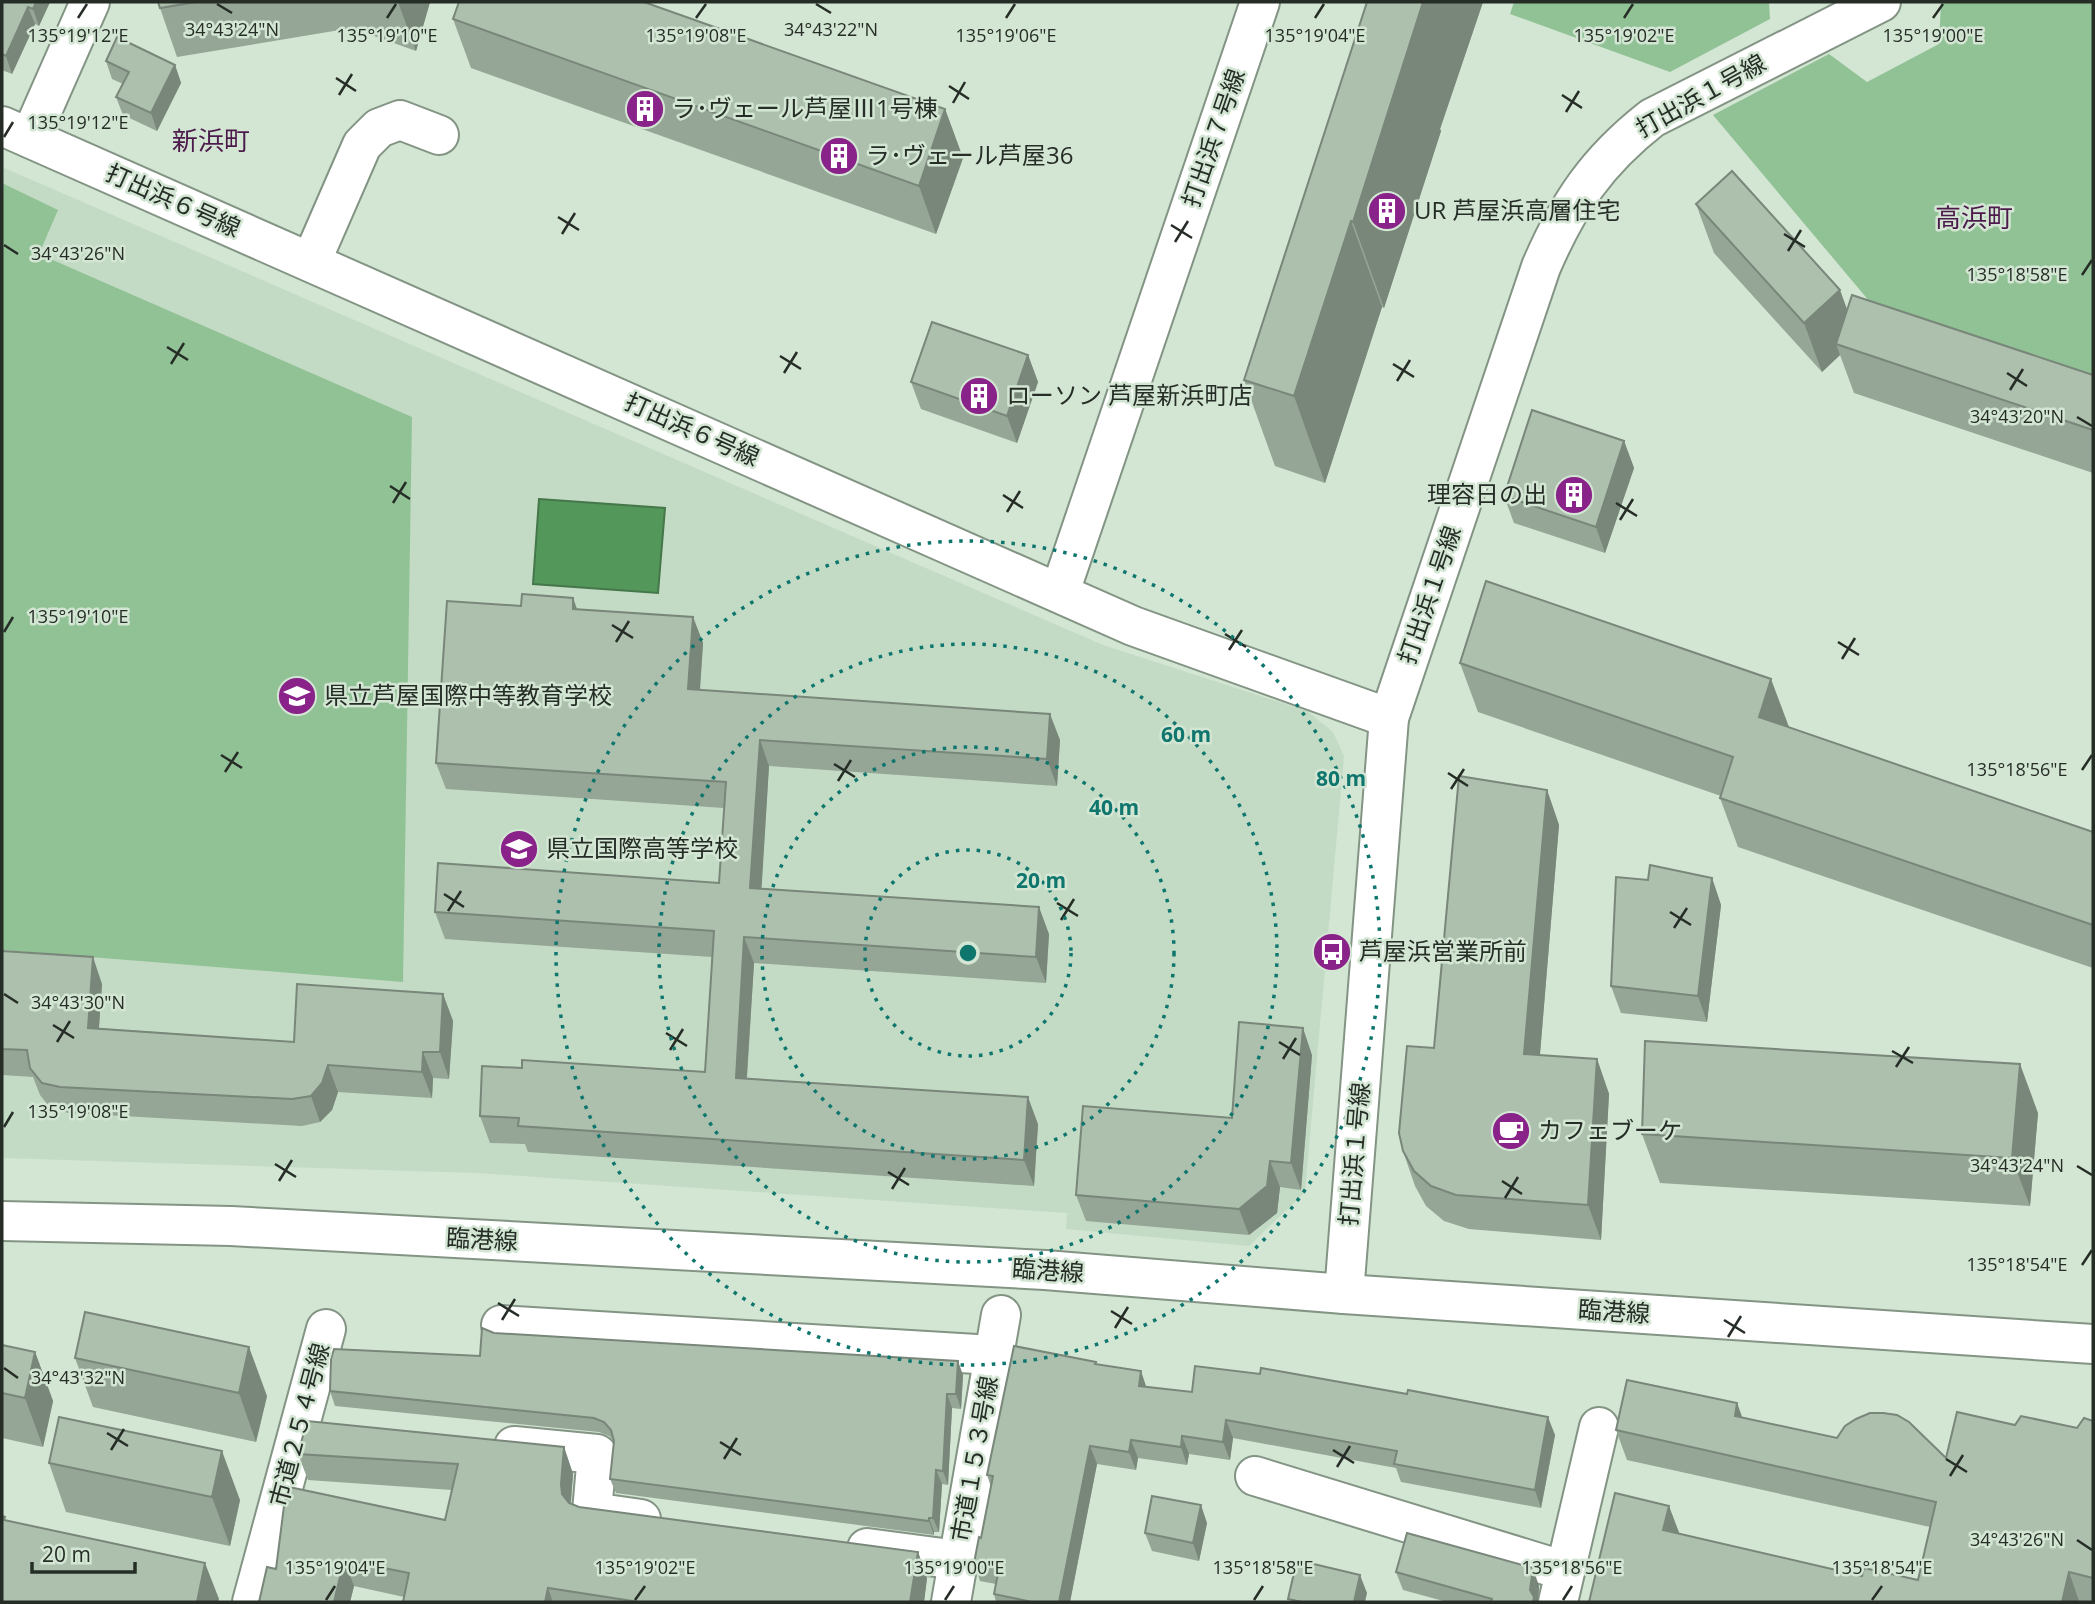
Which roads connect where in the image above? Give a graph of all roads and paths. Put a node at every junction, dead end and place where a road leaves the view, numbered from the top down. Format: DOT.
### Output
graph roads {
  1 [pos="90,2"];
  2 [pos="1260,2"];
  3 [pos="1881,2"];
  4 [pos="16,132"];
  5 [pos="439,135"];
  6 [pos="311,262"];
  7 [pos="1060,592"];
  8 [pos="1389,718"];
  9 [pos="2,1221"];
  10 [pos="1344,1294"];
  11 [pos="1001,1315"];
  12 [pos="501,1325"];
  13 [pos="326,1329"];
  14 [pos="2093,1345"];
  15 [pos="993,1355"];
  16 [pos="300,1424"];
  17 [pos="1599,1427"];
  18 [pos="340,1428"];
  19 [pos="475,1442"];
  20 [pos="1255,1476"];
  21 [pos="673,1523"];
  22 [pos="836,1544"];
  23 [pos="958,1559"];
  24 [pos="1562,1586"];
  25 [pos="252,1602"];
  26 [pos="951,1602"];
  1 -- 4 [label="street"];
  2 -- 7 [label="street, 打出浜７号線"];
  3 -- 8 [label="street, 打出浜１号線"];
  4 -- 6 [label="street, 打出浜６号線"];
  5 -- 6 [label="street"];
  6 -- 7 [label="street, 打出浜６号線"];
  7 -- 8 [label="street, 打出浜６号線"];
  8 -- 10 [label="street, 打出浜１号線"];
  9 -- 10 [label="street, 臨港線"];
  10 -- 14 [label="street, 臨港線"];
  11 -- 15 [label="street, 市道１５３号線"];
  12 -- 15 [label="street"];
  13 -- 16 [label="street, 市道２５４号線"];
  15 -- 23 [label="street, 市道１５３号線"];
  16 -- 18 [label="street"];
  16 -- 25 [label="street, 市道２５４号線"];
  17 -- 24 [label="street"];
  19 -- 21 [label="street"];
  20 -- 24 [label="street"];
  22 -- 23 [label="street"];
  23 -- 26 [label="street, 市道１５３号線"];
}
